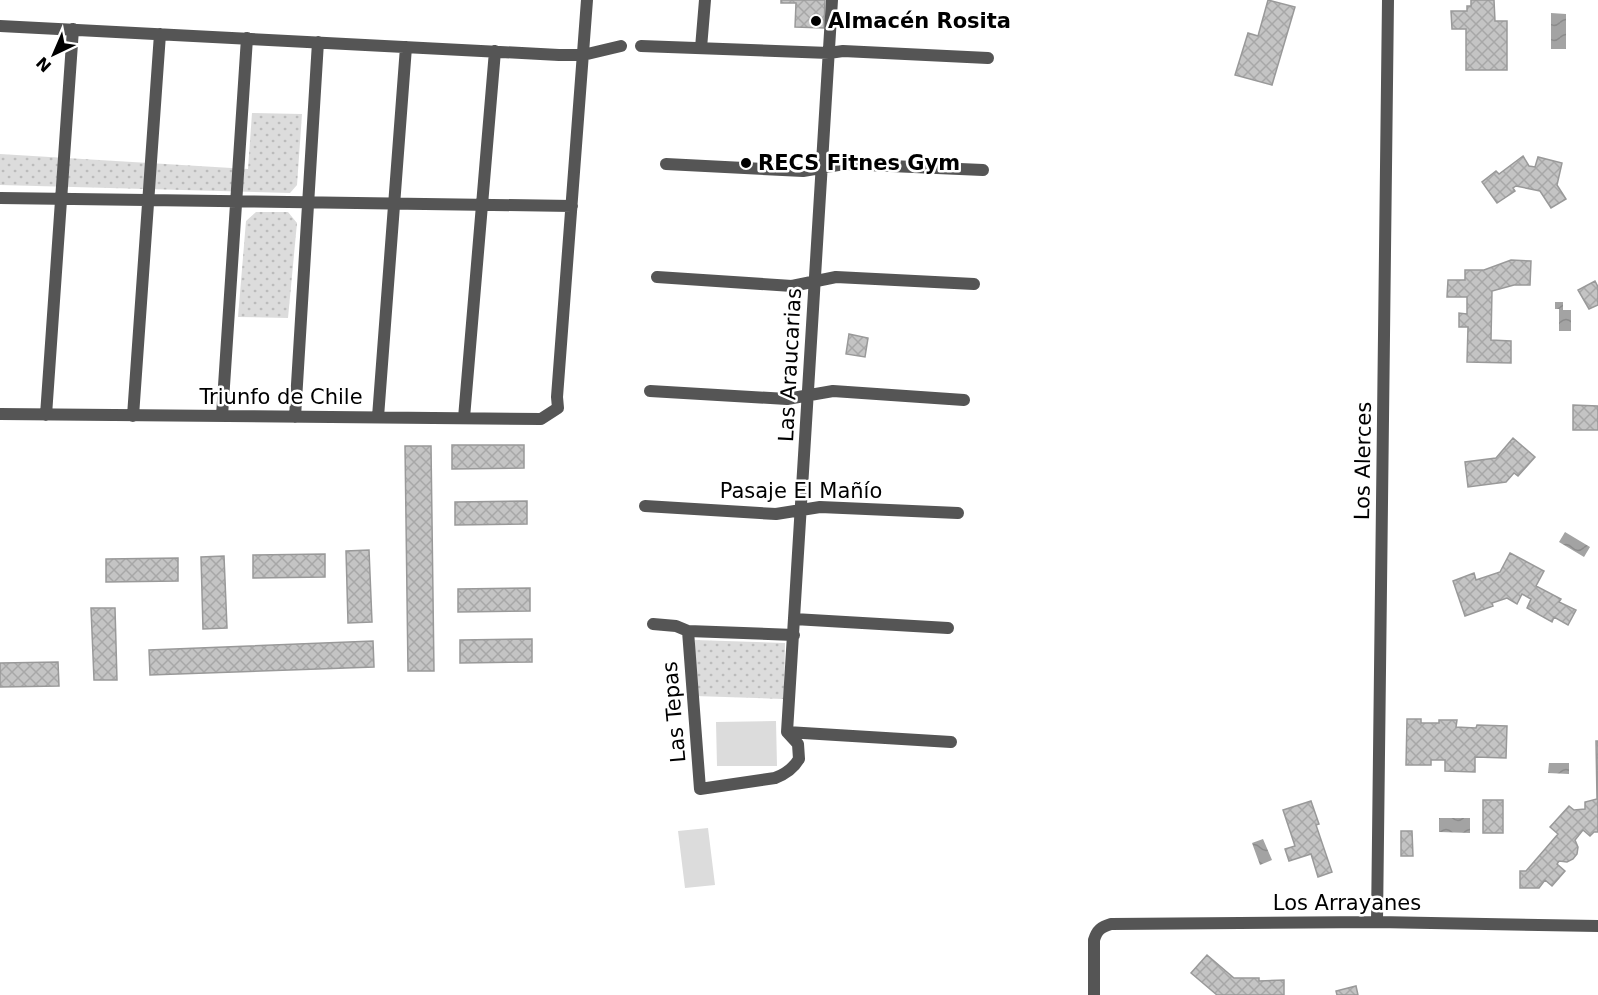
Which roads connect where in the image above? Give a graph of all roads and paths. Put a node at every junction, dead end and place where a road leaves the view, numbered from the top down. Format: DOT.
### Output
graph roads {
  1 [pos="587,0"];
  2 [pos="705,0"];
  3 [pos="832,0"];
  4 [pos="1388,0"];
  5 [pos="0,26"];
  6 [pos="73,29"];
  7 [pos="160,34"];
  8 [pos="247,38"];
  9 [pos="318,42"];
  10 [pos="621,46"];
  11 [pos="641,46"];
  12 [pos="406,47"];
  13 [pos="701,48"];
  14 [pos="495,51"];
  15 [pos="829,53"];
  16 [pos="583,55"];
  17 [pos="988,58"];
  18 [pos="666,164"];
  19 [pos="822,168"];
  20 [pos="983,170"];
  21 [pos="0,198"];
  22 [pos="61,199"];
  23 [pos="148,200"];
  24 [pos="236,201"];
  25 [pos="308,202"];
  26 [pos="394,204"];
  27 [pos="482,205"];
  28 [pos="572,206"];
  29 [pos="657,277"];
  30 [pos="815,281"];
  31 [pos="974,284"];
  32 [pos="650,392"];
  33 [pos="808,395"];
  34 [pos="964,400"];
  35 [pos="0,414"];
  36 [pos="46,415"];
  37 [pos="133,416"];
  38 [pos="222,416"];
  39 [pos="296,417"];
  40 [pos="378,417"];
  41 [pos="464,418"];
  42 [pos="645,507"];
  43 [pos="801,510"];
  44 [pos="958,513"];
  45 [pos="794,619"];
  46 [pos="654,624"];
  47 [pos="948,628"];
  48 [pos="688,632"];
  49 [pos="794,635"];
  50 [pos="787,732"];
  51 [pos="951,742"];
  52 [pos="1377,922"];
  53 [pos="1598,926"];
  54 [pos="1094,995"];
  1 -- 16 [label="street"];
  2 -- 13 [label="street"];
  3 -- 15 [label="street, Las Araucarias"];
  4 -- 52 [label="street, Los Alerces"];
  5 -- 6 [label="street"];
  6 -- 7 [label="street"];
  6 -- 22 [label="street"];
  7 -- 8 [label="street"];
  7 -- 23 [label="street"];
  8 -- 9 [label="street"];
  8 -- 24 [label="street"];
  9 -- 12 [label="street"];
  9 -- 25 [label="street"];
  10 -- 16 [label="street"];
  11 -- 13 [label="street"];
  12 -- 14 [label="street"];
  12 -- 26 [label="street"];
  13 -- 15 [label="street"];
  14 -- 16 [label="street"];
  14 -- 27 [label="street"];
  15 -- 17 [label="street"];
  15 -- 19 [label="street, Las Araucarias"];
  16 -- 28 [label="street"];
  18 -- 19 [label="street"];
  19 -- 20 [label="street"];
  19 -- 30 [label="street, Las Araucarias"];
  21 -- 22 [label="street"];
  22 -- 23 [label="street"];
  22 -- 36 [label="street"];
  23 -- 24 [label="street"];
  23 -- 37 [label="street"];
  24 -- 25 [label="street"];
  24 -- 38 [label="street"];
  25 -- 26 [label="street"];
  25 -- 39 [label="street"];
  26 -- 27 [label="street"];
  26 -- 40 [label="street"];
  27 -- 28 [label="street"];
  27 -- 41 [label="street"];
  28 -- 41 [label="street, Triunfo de Chile"];
  29 -- 30 [label="street"];
  30 -- 31 [label="street"];
  30 -- 33 [label="street, Las Araucarias"];
  32 -- 33 [label="street"];
  33 -- 34 [label="street"];
  33 -- 43 [label="street, Las Araucarias"];
  35 -- 36 [label="street, Triunfo de Chile"];
  36 -- 37 [label="street, Triunfo de Chile"];
  37 -- 38 [label="street, Triunfo de Chile"];
  38 -- 39 [label="street, Triunfo de Chile"];
  39 -- 40 [label="street, Triunfo de Chile"];
  40 -- 41 [label="street, Triunfo de Chile"];
  42 -- 43 [label="street, Pasaje El Mañío"];
  43 -- 44 [label="street, Pasaje El Mañío"];
  43 -- 45 [label="street, Las Araucarias"];
  45 -- 47 [label="street"];
  45 -- 49 [label="street, Las Araucarias"];
  46 -- 48 [label="street"];
  48 -- 49 [label="street"];
  48 -- 50 [label="street, Las Tepas"];
  49 -- 50 [label="street, Las Araucarias"];
  50 -- 51 [label="street"];
  52 -- 53 [label="street, Los Arrayanes"];
  52 -- 54 [label="street, Los Arrayanes"];
}
